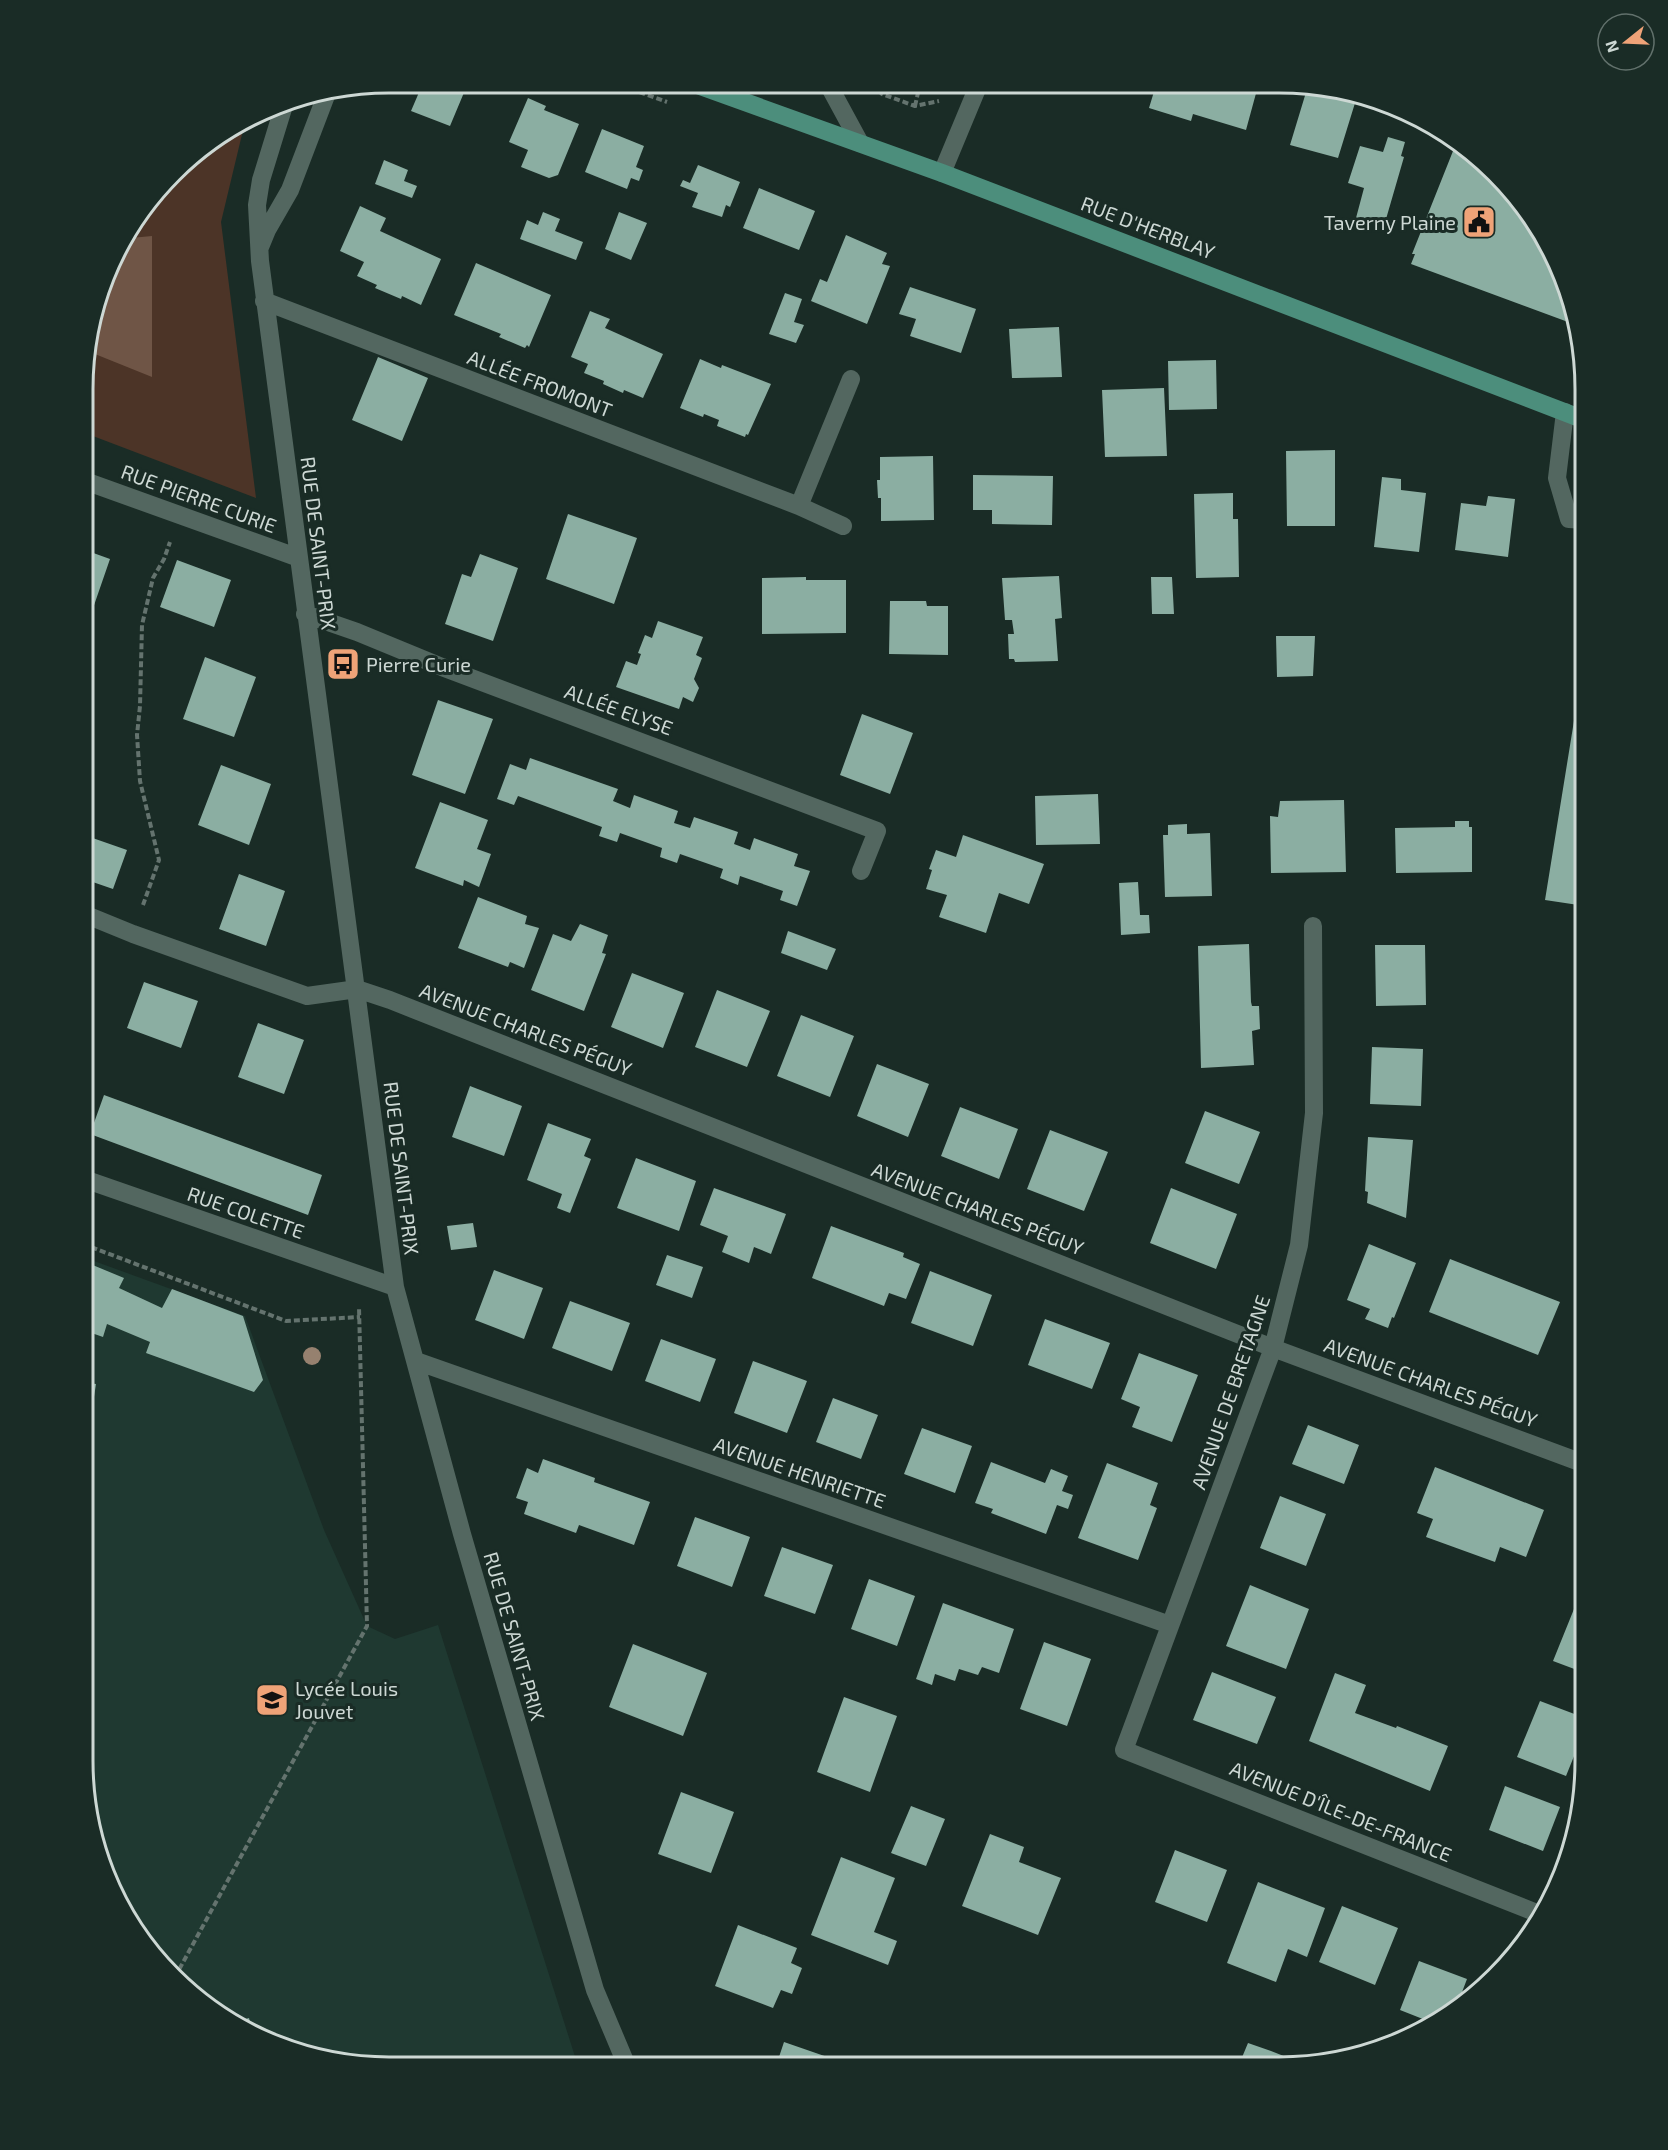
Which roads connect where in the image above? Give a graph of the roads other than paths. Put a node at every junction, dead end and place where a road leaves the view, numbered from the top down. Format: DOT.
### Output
graph roads {
  1 [pos="720,93"];
  2 [pos="833,93"];
  3 [pos="975,93"];
  4 [pos="324,101"];
  5 [pos="281,114"];
  6 [pos="860,143"];
  7 [pos="942,173"];
  8 [pos="260,248"];
  9 [pos="264,301"];
  10 [pos="851,379"];
  11 [pos="1565,412"];
  12 [pos="1575,416"];
  13 [pos="93,484"];
  14 [pos="799,506"];
  15 [pos="1575,519"];
  16 [pos="843,526"];
  17 [pos="298,558"];
  18 [pos="305,614"];
  19 [pos="861,871"];
  20 [pos="93,918"];
  21 [pos="1312,926"];
  22 [pos="357,989"];
  23 [pos="93,1182"];
  24 [pos="395,1287"];
  25 [pos="1273,1348"];
  26 [pos="416,1361"];
  27 [pos="1575,1460"];
  28 [pos="1170,1625"];
  29 [pos="1124,1750"];
  30 [pos="1533,1912"];
  31 [pos="623,2057"];
  1 -- 6 [label="main road, RUE D'HERBLAY"];
  2 -- 6 [label="street"];
  3 -- 7 [label="street"];
  4 -- 8 [label="street, RUE DE SAINT-PRIX"];
  5 -- 8 [label="street, RUE DE SAINT-PRIX"];
  6 -- 7 [label="main road, RUE D'HERBLAY"];
  7 -- 11 [label="main road, RUE D'HERBLAY"];
  8 -- 9 [label="street, RUE DE SAINT-PRIX"];
  9 -- 14 [label="street, ALLÉE FROMONT"];
  9 -- 17 [label="street, RUE DE SAINT-PRIX"];
  10 -- 14 [label="street"];
  11 -- 12 [label="main road, RUE D'HERBLAY"];
  11 -- 15 [label="street"];
  13 -- 17 [label="street, RUE PIERRE CURIE"];
  14 -- 16 [label="street, ALLÉE FROMONT"];
  17 -- 18 [label="street, RUE DE SAINT-PRIX"];
  18 -- 19 [label="street, ALLÉE ELYSE"];
  18 -- 22 [label="street, RUE DE SAINT-PRIX"];
  20 -- 22 [label="street"];
  21 -- 25 [label="street, AVENUE DE BRETAGNE"];
  22 -- 24 [label="street, RUE DE SAINT-PRIX"];
  22 -- 25 [label="street, AVENUE CHARLES PÉGUY"];
  23 -- 24 [label="street, RUE COLETTE"];
  24 -- 26 [label="street, RUE DE SAINT-PRIX"];
  25 -- 27 [label="street, AVENUE CHARLES PÉGUY"];
  25 -- 28 [label="street, AVENUE DE BRETAGNE"];
  26 -- 28 [label="street, AVENUE HENRIETTE"];
  26 -- 31 [label="street, RUE DE SAINT-PRIX"];
  28 -- 29 [label="street, AVENUE DE BRETAGNE"];
  29 -- 30 [label="street, AVENUE D'ÎLE-DE-FRANCE"];
}
